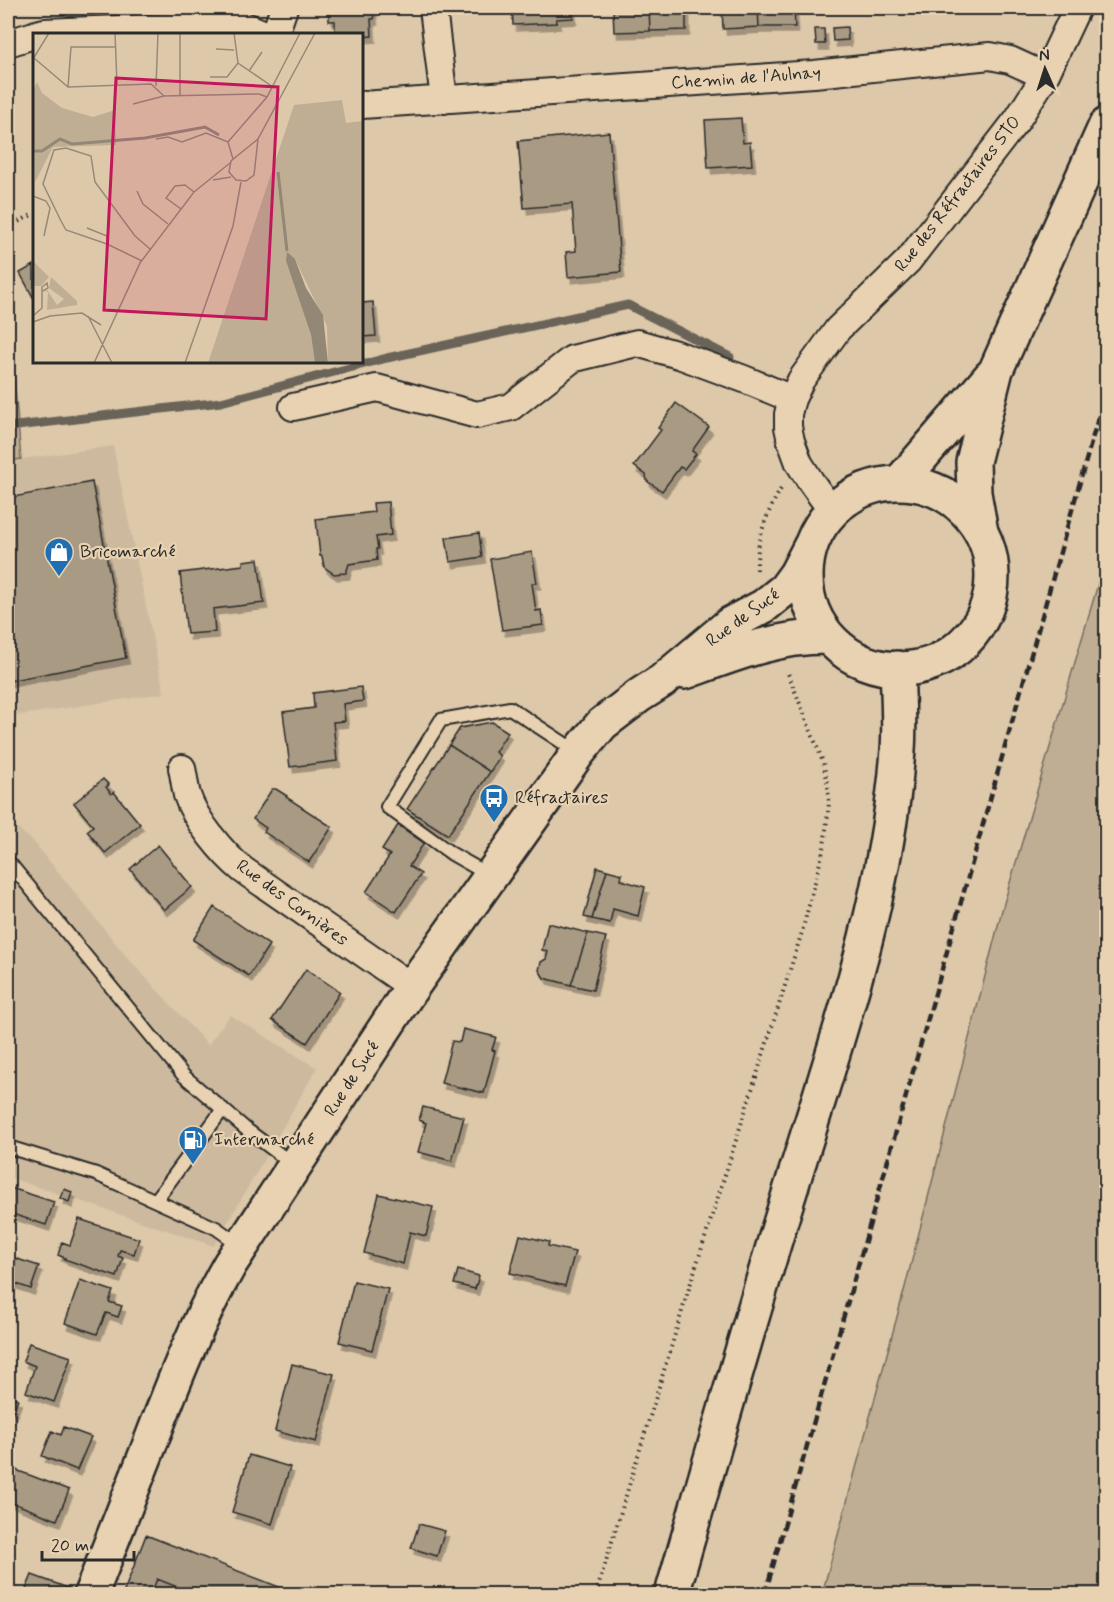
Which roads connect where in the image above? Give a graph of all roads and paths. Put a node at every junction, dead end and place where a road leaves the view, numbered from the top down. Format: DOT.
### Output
graph roads {
  1 [pos="284,8"];
  2 [pos="433,8"];
  3 [pos="1077,8"];
  4 [pos="41,33"];
  5 [pos="263,33"];
  6 [pos="275,33"];
  7 [pos="8,35"];
  8 [pos="33,36"];
  9 [pos="8,43"];
  10 [pos="1046,76"];
  11 [pos="444,100"];
  12 [pos="363,105"];
  13 [pos="1107,125"];
  14 [pos="33,214"];
  15 [pos="8,227"];
  16 [pos="996,370"];
  17 [pos="792,399"];
  18 [pos="293,407"];
  19 [pos="799,463"];
  20 [pos="899,483"];
  21 [pos="832,511"];
  22 [pos="981,532"];
  23 [pos="811,545"];
  24 [pos="764,606"];
  25 [pos="828,637"];
  26 [pos="776,642"];
  27 [pos="897,668"];
  28 [pos="662,681"];
  29 [pos="578,753"];
  30 [pos="182,768"];
  31 [pos="8,861"];
  32 [pos="491,876"];
  33 [pos="411,987"];
  34 [pos="223,1109"];
  35 [pos="8,1147"];
  36 [pos="295,1166"];
  37 [pos="156,1200"];
  38 [pos="242,1246"];
  39 [pos="91,1594"];
  40 [pos="596,1594"];
  41 [pos="672,1594"];
  1 -- 6 [label="street"];
  2 -- 11 [label="street"];
  3 -- 10 [label="street, Rue des Réfractaires STO"];
  4 -- 5 [label="street"];
  7 -- 9 [label="street"];
  8 -- 9 [label="street"];
  10 -- 11 [label="street, Chemin de l'Aulnay"];
  10 -- 17 [label="street, Rue des Réfractaires STO"];
  11 -- 12 [label="street, Chemin de l'Aulnay"];
  13 -- 16 [label="main road"];
  14 -- 15 [label="path"];
  16 -- 20 [label="main road"];
  16 -- 22 [label="main road"];
  17 -- 18 [label="street"];
  17 -- 19 [label="street, Rue des Réfractaires STO"];
  19 -- 21 [label="street, Rue des Réfractaires STO"];
  19 -- 24 [label="path"];
  20 -- 21 [label="main road"];
  20 -- 22 [label="main road"];
  21 -- 23 [label="main road"];
  22 -- 27 [label="main road"];
  23 -- 24 [label="main road, Rue de Sucé"];
  23 -- 25 [label="main road"];
  24 -- 28 [label="main road, Rue de Sucé"];
  25 -- 26 [label="main road, Rue de Sucé"];
  25 -- 27 [label="main road"];
  26 -- 28 [label="main road, Rue de Sucé"];
  26 -- 40 [label="path"];
  27 -- 41 [label="main road"];
  28 -- 29 [label="main road, Rue de Sucé"];
  29 -- 32 [label="main road, Rue de Sucé"];
  29 -- 32 [label="lane"];
  30 -- 33 [label="street, Rue des Cornières"];
  31 -- 34 [label="lane"];
  32 -- 33 [label="main road, Rue de Sucé"];
  33 -- 36 [label="main road, Rue de Sucé"];
  34 -- 36 [label="lane"];
  34 -- 37 [label="lane"];
  35 -- 37 [label="lane"];
  36 -- 38 [label="main road, Rue de Sucé"];
  37 -- 38 [label="lane"];
  38 -- 39 [label="main road, Rue de Sucé"];
}
